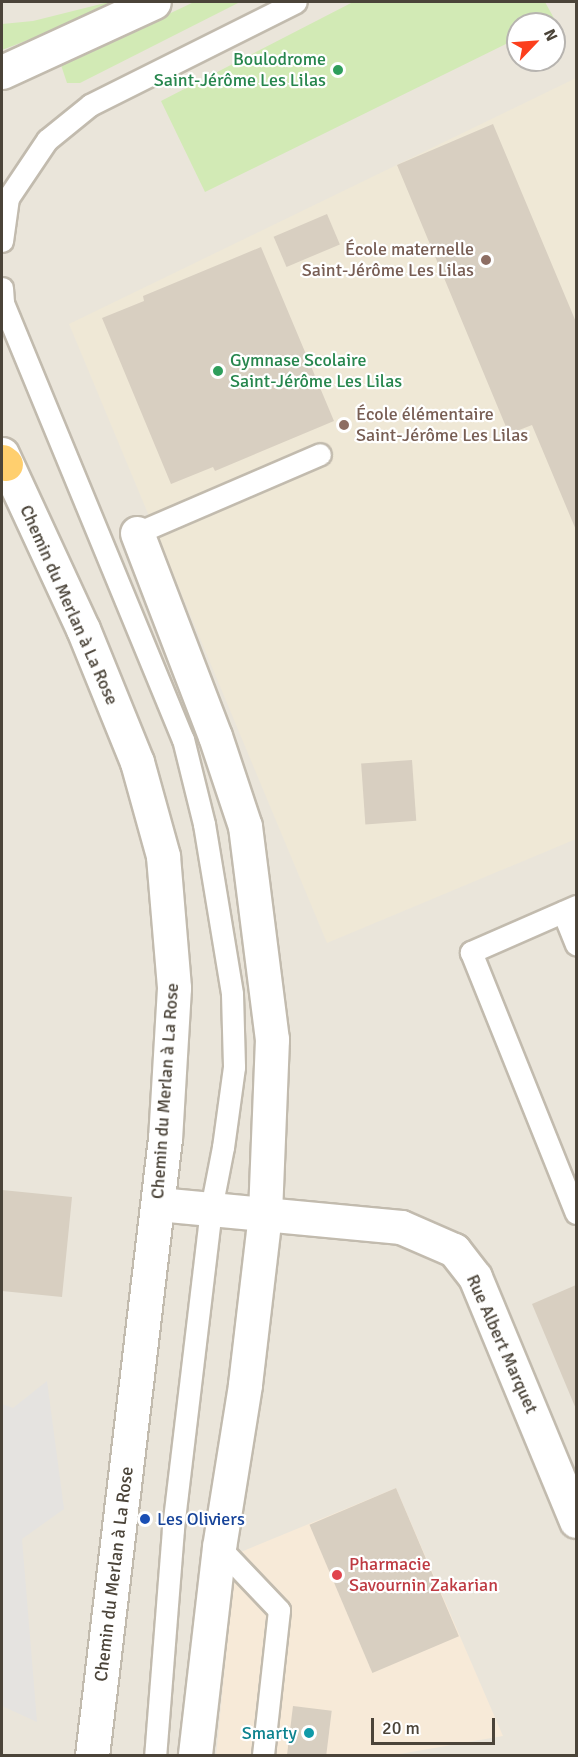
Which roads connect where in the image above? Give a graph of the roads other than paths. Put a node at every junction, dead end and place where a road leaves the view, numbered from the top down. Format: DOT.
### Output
graph roads {
  1 [pos="154,2"];
  2 [pos="297,2"];
  3 [pos="2,72"];
  4 [pos="5,197"];
  5 [pos="2,241"];
  6 [pos="2,288"];
  7 [pos="320,454"];
  8 [pos="3,460"];
  9 [pos="137,533"];
  10 [pos="570,909"];
  11 [pos="576,944"];
  12 [pos="158,1204"];
  13 [pos="211,1209"];
  14 [pos="576,1213"];
  15 [pos="265,1214"];
  16 [pos="576,1521"];
  17 [pos="219,1547"];
  18 [pos="92,1755"];
  19 [pos="154,1755"];
  20 [pos="195,1755"];
  21 [pos="263,1755"];
  1 -- 3 [label="street"];
  2 -- 4 [label="lane"];
  4 -- 5 [label="lane"];
  6 -- 13 [label="lane"];
  7 -- 9 [label="lane"];
  8 -- 12 [label="street, Chemin du Merlan à La Rose"];
  9 -- 15 [label="street"];
  10 -- 11 [label="lane"];
  10 -- 14 [label="lane"];
  12 -- 13 [label="street, Rue Albert Marquet"];
  12 -- 18 [label="street, Chemin du Merlan à La Rose"];
  13 -- 15 [label="street, Rue Albert Marquet"];
  13 -- 19 [label="lane"];
  15 -- 16 [label="street, Rue Albert Marquet"];
  15 -- 17 [label="street"];
  17 -- 20 [label="street"];
  17 -- 21 [label="lane"];
}
